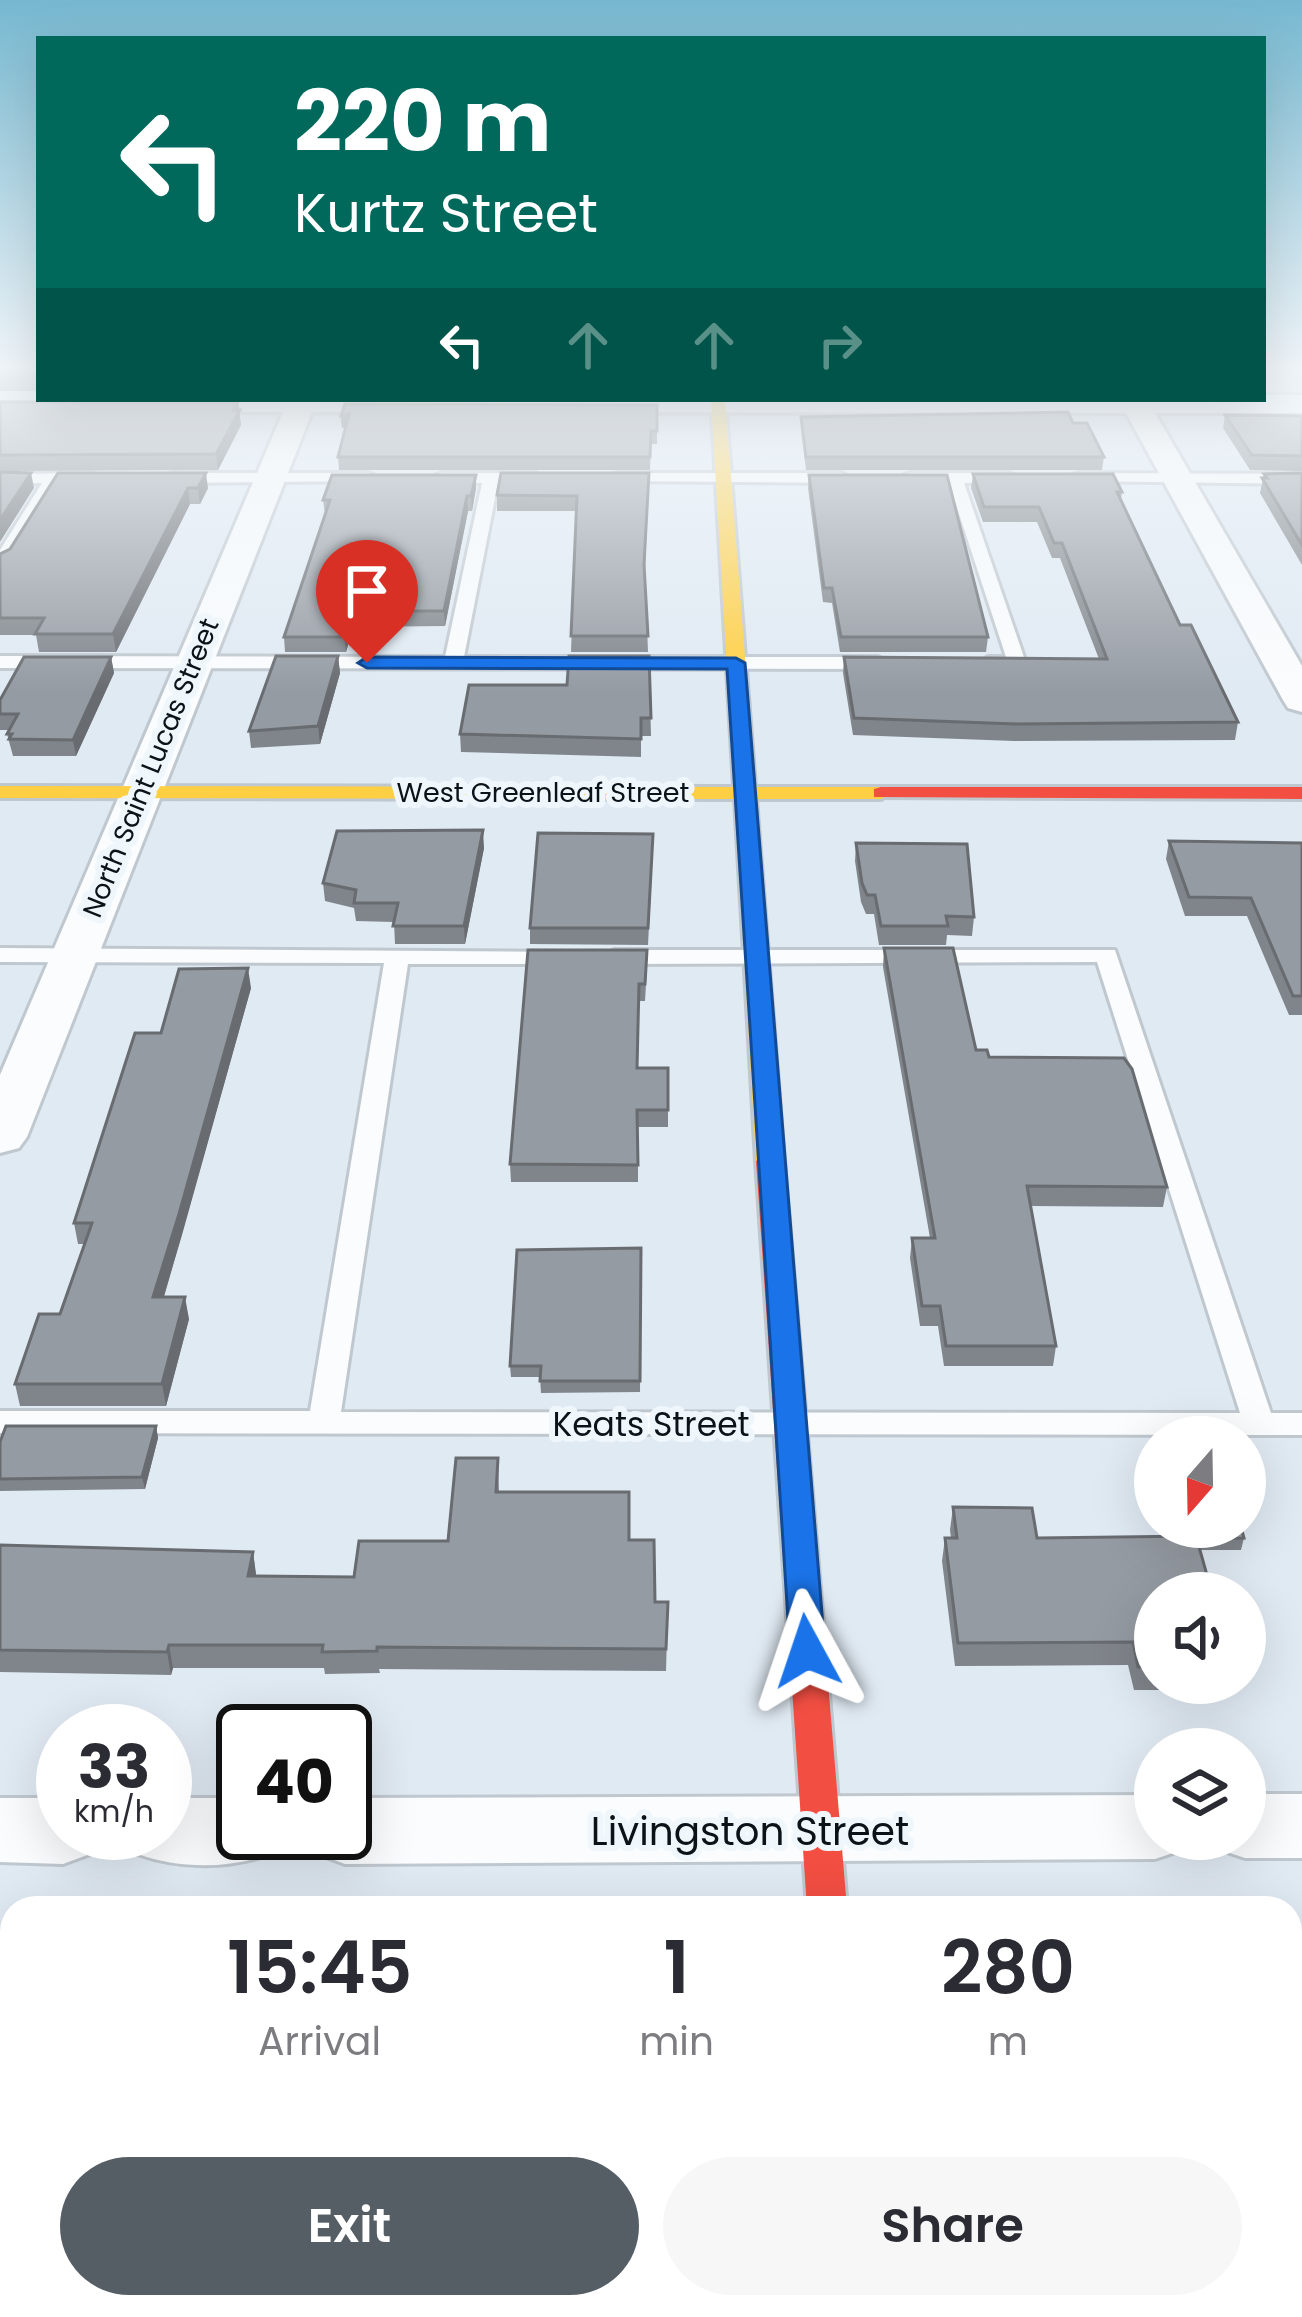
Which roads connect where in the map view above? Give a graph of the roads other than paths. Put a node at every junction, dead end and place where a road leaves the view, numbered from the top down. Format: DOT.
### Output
graph roads {
  1 [pos="53,478"];
  2 [pos="118,478"];
  3 [pos="162,478"];
  4 [pos="271,478"];
  5 [pos="381,478"];
  6 [pos="424,478"];
  7 [pos="490,478"];
  8 [pos="560,478"];
  9 [pos="607,478"];
  10 [pos="723,478"];
  11 [pos="862,478"];
  12 [pos="886,478"];
  13 [pos="956,478"];
  14 [pos="1022,478"];
  15 [pos="1066,478"];
  16 [pos="1177,478"];
  17 [pos="1302,478"];
  18 [pos="0,479"];
  19 [pos="0,563"];
  20 [pos="0,662"];
  21 [pos="196,662"];
  22 [pos="453,663"];
  23 [pos="736,663"];
  24 [pos="900,663"];
  25 [pos="970,663"];
  26 [pos="1302,700"];
  27 [pos="0,792"];
  28 [pos="141,792"];
  29 [pos="744,793"];
  30 [pos="1302,793"];
  31 [pos="0,955"];
  32 [pos="74,955"];
  33 [pos="397,957"];
  34 [pos="756,958"];
  35 [pos="0,1137"];
  36 [pos="1256,1416"];
  37 [pos="0,1422"];
  38 [pos="324,1424"];
  39 [pos="1134,1424"];
  40 [pos="1266,1424"];
  41 [pos="1302,1424"];
  42 [pos="788,1425"];
  43 [pos="1266,1826"];
  44 [pos="1302,1826"];
  45 [pos="1134,1827"];
  46 [pos="0,1831"];
  47 [pos="36,1831"];
  48 [pos="823,1831"];
  49 [pos="372,1832"];
  50 [pos="826,1896"];
  1 -- 2 [label="lane"];
  1 -- 18 [label="lane"];
  1 -- 19 [label="lane"];
  3 -- 4 [label="lane"];
  4 -- 5 [label="lane"];
  4 -- 21 [label="street, North Saint Lucas Street"];
  6 -- 7 [label="lane"];
  7 -- 8 [label="lane"];
  7 -- 22 [label="lane"];
  9 -- 10 [label="lane"];
  10 -- 11 [label="lane"];
  10 -- 23 [label="street"];
  12 -- 13 [label="lane"];
  13 -- 14 [label="lane"];
  13 -- 25 [label="lane"];
  15 -- 16 [label="lane"];
  16 -- 17 [label="lane"];
  16 -- 26 [label="street"];
  20 -- 21 [label="lane"];
  21 -- 22 [label="lane"];
  21 -- 28 [label="street, North Saint Lucas Street"];
  22 -- 23 [label="lane"];
  23 -- 24 [label="lane"];
  23 -- 29 [label="street"];
  27 -- 28 [label="street, West Greenleaf Street"];
  28 -- 29 [label="street, West Greenleaf Street"];
  28 -- 32 [label="street, North Saint Lucas Street"];
  29 -- 30 [label="street, West Greenleaf Street"];
  29 -- 34 [label="street"];
  31 -- 32 [label="lane"];
  32 -- 33 [label="lane"];
  32 -- 35 [label="street, North Saint Lucas Street"];
  33 -- 34 [label="lane"];
  33 -- 38 [label="lane"];
  34 -- 36 [label="lane"];
  34 -- 42 [label="street"];
  37 -- 38 [label="lane, Keats Street"];
  38 -- 42 [label="lane, Keats Street"];
  39 -- 42 [label="lane, Keats Street"];
  40 -- 41 [label="lane, Keats Street"];
  42 -- 48 [label="street"];
  43 -- 44 [label="street"];
  45 -- 48 [label="street, Livingston Street"];
  46 -- 47 [label="street"];
  48 -- 49 [label="street, Livingston Street"];
  48 -- 50 [label="street"];
}
